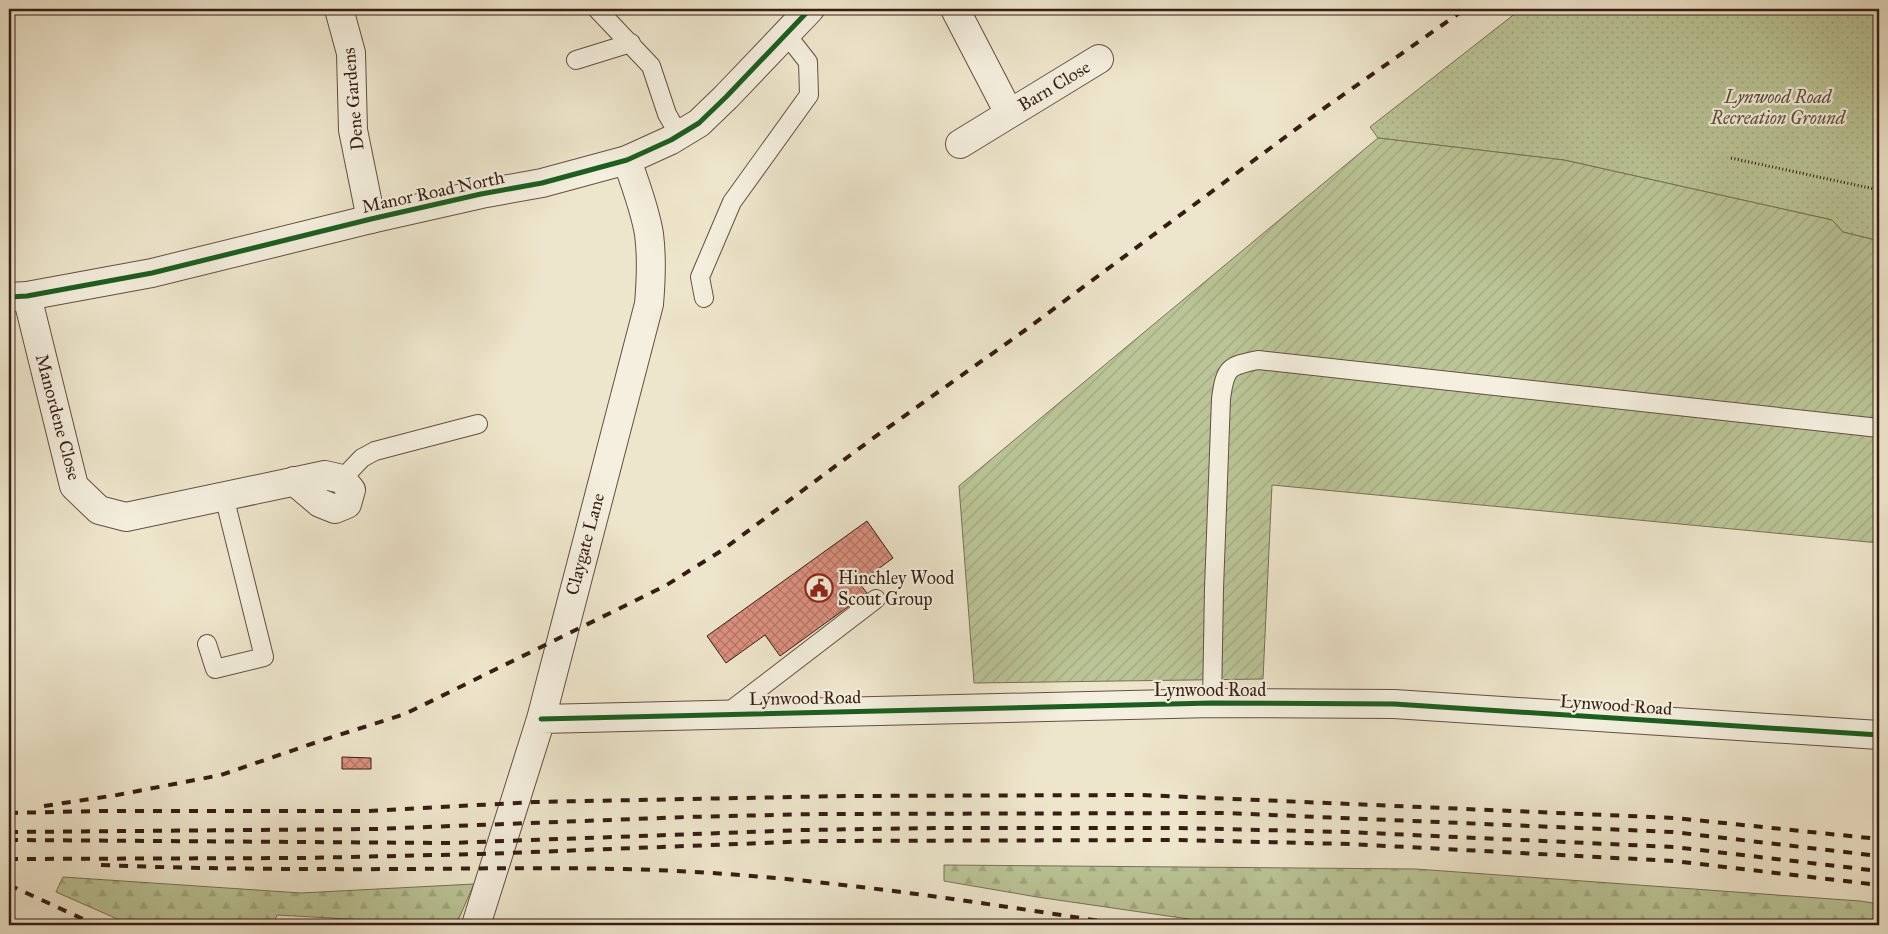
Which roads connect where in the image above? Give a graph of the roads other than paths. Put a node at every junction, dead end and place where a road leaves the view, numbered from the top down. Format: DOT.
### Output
graph roads {
  1 [pos="339,9"];
  2 [pos="597,9"];
  3 [pos="810,9"];
  4 [pos="954,9"];
  5 [pos="786,34"];
  6 [pos="631,43"];
  7 [pos="1099,59"];
  8 [pos="576,60"];
  9 [pos="1009,113"];
  10 [pos="679,135"];
  11 [pos="960,144"];
  12 [pos="627,160"];
  13 [pos="371,219"];
  14 [pos="18,296"];
  15 [pos="704,298"];
  16 [pos="478,424"];
  17 [pos="1879,428"];
  18 [pos="342,479"];
  19 [pos="224,496"];
  20 [pos="876,599"];
  21 [pos="207,644"];
  22 [pos="1212,703"];
  23 [pos="726,714"];
  24 [pos="541,719"];
  25 [pos="1879,735"];
  26 [pos="476,925"];
  1 -- 13 [label="street, Dene Gardens"];
  2 -- 6 [label="lane"];
  3 -- 5 [label="street, Manor Road North"];
  4 -- 9 [label="street, Barn Close"];
  5 -- 10 [label="street, Manor Road North"];
  5 -- 15 [label="lane"];
  6 -- 8 [label="lane"];
  6 -- 10 [label="lane"];
  7 -- 9 [label="street, Barn Close"];
  9 -- 11 [label="street, Barn Close"];
  10 -- 12 [label="street, Manor Road North"];
  12 -- 13 [label="street, Manor Road North"];
  12 -- 24 [label="street, Claygate Lane"];
  13 -- 14 [label="street, Manor Road North"];
  14 -- 19 [label="street, Manordene Close"];
  16 -- 18 [label="lane"];
  17 -- 22 [label="lane"];
  18 -- 19 [label="street, Manordene Close"];
  19 -- 21 [label="lane"];
  20 -- 23 [label="lane"];
  22 -- 23 [label="street, Lynwood Road"];
  22 -- 25 [label="street, Lynwood Road"];
  23 -- 24 [label="street, Lynwood Road"];
  24 -- 26 [label="street, Claygate Lane"];
}
